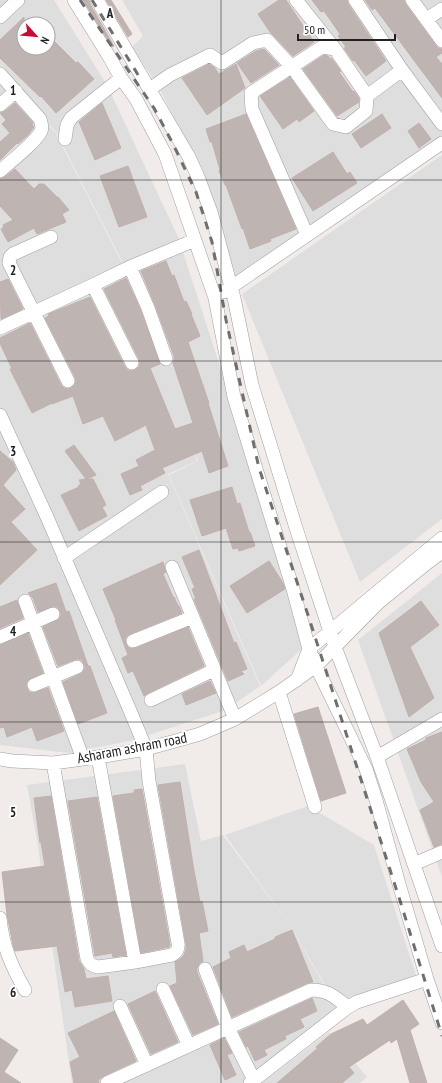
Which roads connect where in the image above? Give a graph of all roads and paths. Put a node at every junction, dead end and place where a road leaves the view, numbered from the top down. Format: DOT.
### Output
graph roads {
  1 [pos="18,0"];
  2 [pos="74,0"];
  3 [pos="97,0"];
  4 [pos="296,0"];
  5 [pos="355,0"];
  6 [pos="412,0"];
  7 [pos="442,9"];
  8 [pos="0,16"];
  9 [pos="427,19"];
  10 [pos="442,41"];
  11 [pos="335,49"];
  12 [pos="292,67"];
  13 [pos="402,70"];
  14 [pos="0,74"];
  15 [pos="121,78"];
  16 [pos="150,89"];
  17 [pos="16,91"];
  18 [pos="367,96"];
  19 [pos="0,105"];
  20 [pos="442,124"];
  21 [pos="65,139"];
  22 [pos="442,143"];
  23 [pos="0,171"];
  24 [pos="307,235"];
  25 [pos="51,237"];
  26 [pos="195,240"];
  27 [pos="130,266"];
  28 [pos="93,285"];
  29 [pos="231,288"];
  30 [pos="215,298"];
  31 [pos="34,312"];
  32 [pos="0,328"];
  33 [pos="166,359"];
  34 [pos="132,363"];
  35 [pos="68,381"];
  36 [pos="0,415"];
  37 [pos="162,492"];
  38 [pos="442,538"];
  39 [pos="442,552"];
  40 [pos="64,558"];
  41 [pos="172,567"];
  42 [pos="25,601"];
  43 [pos="53,614"];
  44 [pos="193,617"];
  45 [pos="32,623"];
  46 [pos="330,632"];
  47 [pos="0,637"];
  48 [pos="133,641"];
  49 [pos="335,647"];
  50 [pos="309,649"];
  51 [pos="316,666"];
  52 [pos="77,667"];
  53 [pos="214,670"];
  54 [pos="53,677"];
  55 [pos="296,680"];
  56 [pos="34,685"];
  57 [pos="279,692"];
  58 [pos="151,700"];
  59 [pos="235,719"];
  60 [pos="442,719"];
  61 [pos="146,749"];
  62 [pos="377,757"];
  63 [pos="98,758"];
  64 [pos="0,759"];
  65 [pos="83,759"];
  66 [pos="53,763"];
  67 [pos="315,807"];
  68 [pos="442,852"];
  69 [pos="414,864"];
  70 [pos="0,918"];
  71 [pos="440,931"];
  72 [pos="442,946"];
  73 [pos="135,962"];
  74 [pos="205,969"];
  75 [pos="427,979"];
  76 [pos="163,989"];
  77 [pos="24,990"];
  78 [pos="120,1006"];
  79 [pos="348,1007"];
  80 [pos="442,1023"];
  81 [pos="228,1028"];
  82 [pos="189,1046"];
  83 [pos="147,1065"];
  84 [pos="252,1082"];
  85 [pos="107,1083"];
  1 -- 8 [label="street"];
  2 -- 15 [label="street"];
  3 -- 16 [label="street"];
  4 -- 11 [label="street"];
  5 -- 13 [label="street"];
  6 -- 9 [label="street"];
  7 -- 9 [label="street"];
  9 -- 10 [label="street"];
  11 -- 12 [label="street"];
  11 -- 18 [label="street"];
  12 -- 16 [label="street"];
  12 -- 18 [label="street"];
  12 -- 24 [label="street"];
  13 -- 18 [label="street"];
  13 -- 20 [label="street"];
  14 -- 17 [label="street"];
  15 -- 21 [label="street"];
  15 -- 26 [label="street"];
  16 -- 29 [label="street"];
  17 -- 19 [label="street"];
  17 -- 23 [label="street"];
  22 -- 24 [label="street"];
  24 -- 29 [label="street"];
  25 -- 31 [label="street"];
  26 -- 27 [label="street"];
  26 -- 30 [label="street"];
  27 -- 28 [label="street"];
  27 -- 33 [label="street"];
  28 -- 31 [label="street"];
  28 -- 34 [label="street"];
  29 -- 30 [label="street"];
  29 -- 46 [label="street"];
  30 -- 50 [label="street"];
  31 -- 32 [label="street"];
  31 -- 35 [label="street"];
  36 -- 40 [label="street"];
  37 -- 40 [label="street"];
  38 -- 46 [label="street"];
  39 -- 49 [label="street, Asharam ashram road"];
  40 -- 61 [label="street"];
  41 -- 44 [label="street"];
  42 -- 45 [label="street"];
  43 -- 45 [label="street"];
  44 -- 48 [label="street"];
  44 -- 53 [label="street"];
  45 -- 47 [label="street"];
  45 -- 54 [label="street"];
  46 -- 49 [label="street"];
  46 -- 50 [label="street"];
  49 -- 51 [label="street, Asharam ashram road"];
  49 -- 62 [label="street"];
  50 -- 51 [label="street"];
  50 -- 55 [label="street"];
  51 -- 55 [label="street, Asharam ashram road"];
  51 -- 75 [label="street"];
  52 -- 54 [label="street"];
  53 -- 58 [label="street"];
  53 -- 59 [label="street"];
  54 -- 56 [label="street"];
  54 -- 65 [label="street"];
  55 -- 57 [label="street, Asharam ashram road"];
  57 -- 59 [label="street, Asharam ashram road"];
  57 -- 67 [label="street"];
  59 -- 61 [label="street, Asharam ashram road"];
  60 -- 62 [label="street"];
  61 -- 63 [label="street, Asharam ashram road"];
  61 -- 73 [label="street"];
  62 -- 69 [label="street"];
  63 -- 65 [label="street, Asharam ashram road"];
  63 -- 73 [label="street"];
  64 -- 66 [label="street, Asharam ashram road"];
  65 -- 66 [label="street, Asharam ashram road"];
  66 -- 73 [label="street"];
  68 -- 69 [label="street"];
  69 -- 71 [label="street"];
  70 -- 77 [label="street"];
  71 -- 72 [label="street"];
  74 -- 81 [label="street"];
  75 -- 79 [label="street"];
  75 -- 80 [label="street"];
  76 -- 82 [label="street"];
  78 -- 83 [label="street"];
  79 -- 81 [label="street"];
  79 -- 84 [label="street"];
  81 -- 82 [label="street"];
  81 -- 84 [label="street"];
  82 -- 83 [label="street"];
  83 -- 85 [label="street"];
}
